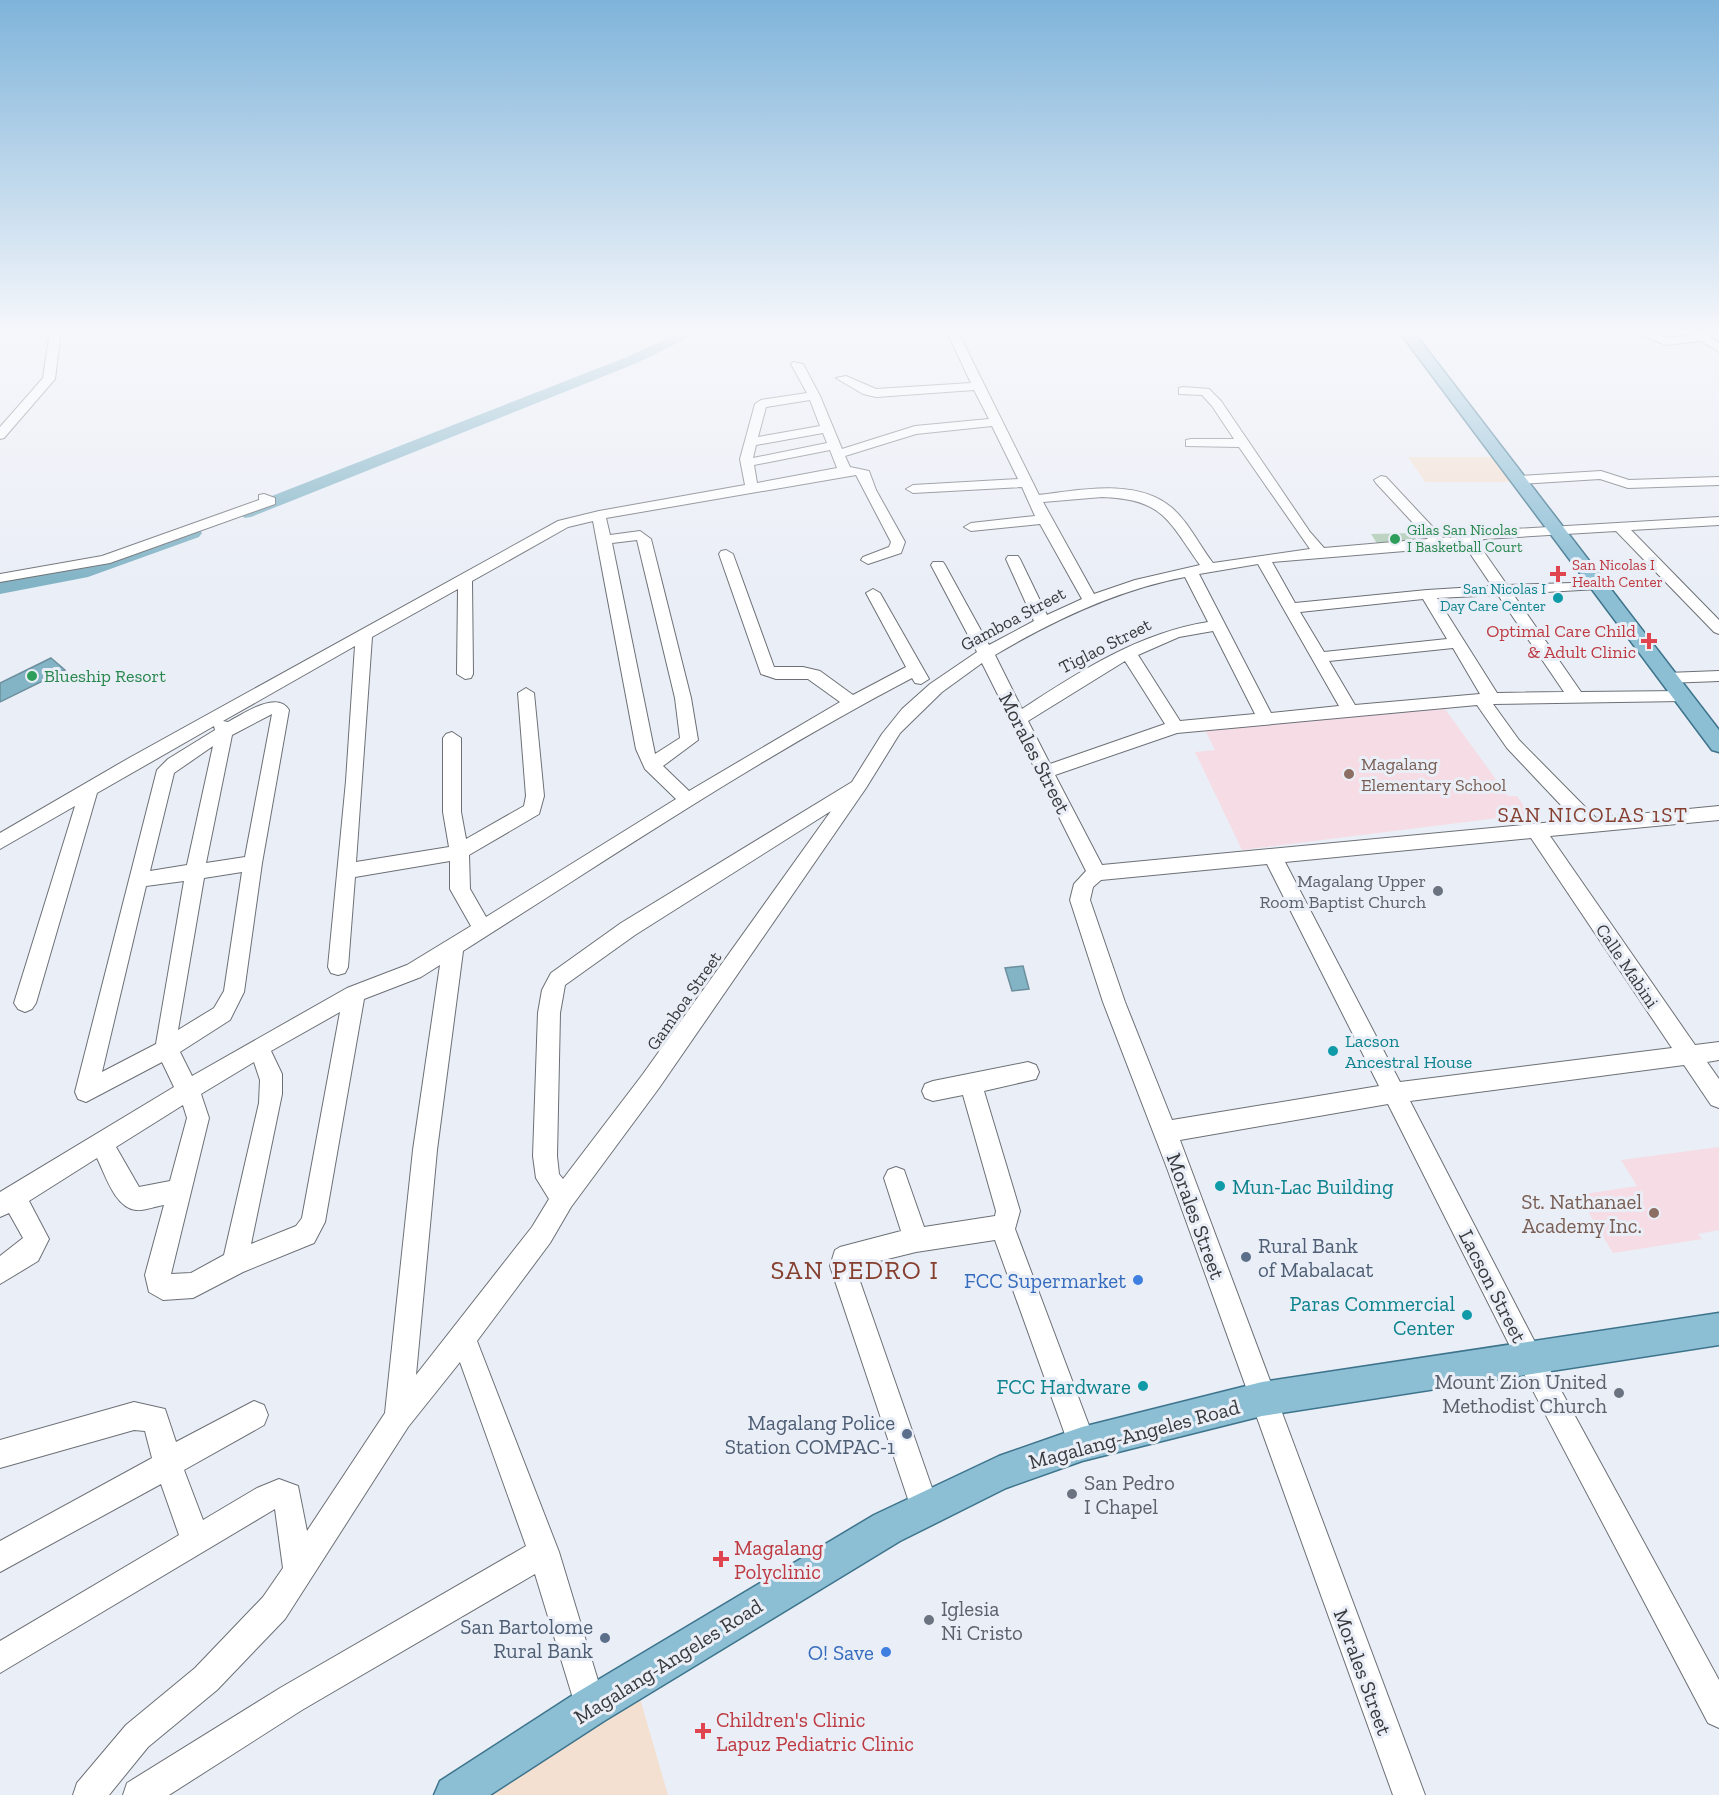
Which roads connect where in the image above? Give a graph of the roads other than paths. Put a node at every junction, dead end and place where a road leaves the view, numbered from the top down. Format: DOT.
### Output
graph roads {
  1 [pos="18,414"];
  2 [pos="758,414"];
  3 [pos="821,414"];
  4 [pos="991,414"];
  5 [pos="1222,414"];
  6 [pos="1468,414"];
  7 [pos="995,422"];
  8 [pos="827,428"];
  9 [pos="0,435"];
  10 [pos="749,443"];
  11 [pos="1191,443"];
  12 [pos="1243,443"];
  13 [pos="837,449"];
  14 [pos="809,463"];
  15 [pos="845,471"];
  16 [pos="750,476"];
  17 [pos="1381,480"];
  18 [pos="1518,480"];
  19 [pos="1719,481"];
  20 [pos="1027,483"];
  21 [pos="913,489"];
  22 [pos="264,498"];
  23 [pos="1035,499"];
  24 [pos="599,515"];
  25 [pos="1044,519"];
  26 [pos="1719,521"];
  27 [pos="1619,526"];
  28 [pos="971,527"];
  29 [pos="1558,531"];
  30 [pos="602,540"];
  31 [pos="1469,541"];
  32 [pos="1439,543"];
  33 [pos="1321,553"];
  34 [pos="726,554"];
  35 [pos="1013,559"];
  36 [pos="868,560"];
  37 [pos="1263,560"];
  38 [pos="938,565"];
  39 [pos="1209,568"];
  40 [pos="1190,572"];
  41 [pos="0,578"];
  42 [pos="465,578"];
  43 [pos="1598,585"];
  44 [pos="1503,589"];
  45 [pos="873,593"];
  46 [pos="1427,594"];
  47 [pos="1090,600"];
  48 [pos="1292,608"];
  49 [pos="1043,624"];
  50 [pos="1218,625"];
  51 [pos="1719,628"];
  52 [pos="364,635"];
  53 [pos="1457,643"];
  54 [pos="985,652"];
  55 [pos="1128,652"];
  56 [pos="1321,657"];
  57 [pos="914,670"];
  58 [pos="465,674"];
  59 [pos="1719,676"];
  60 [pos="1667,678"];
  61 [pos="931,692"];
  62 [pos="526,693"];
  63 [pos="1682,696"];
  64 [pos="1576,697"];
  65 [pos="1487,699"];
  66 [pos="852,702"];
  67 [pos="1350,711"];
  68 [pos="1265,717"];
  69 [pos="1017,720"];
  70 [pos="222,724"];
  71 [pos="1175,727"];
  72 [pos="452,738"];
  73 [pos="1719,745"];
  74 [pos="651,765"];
  75 [pos="1044,772"];
  76 [pos="860,784"];
  77 [pos="89,789"];
  78 [pos="688,800"];
  79 [pos="1719,813"];
  80 [pos="1592,826"];
  81 [pos="1537,832"];
  82 [pos="0,842"];
  83 [pos="459,852"];
  84 [pos="1273,857"];
  85 [pos="253,863"];
  86 [pos="346,871"];
  87 [pos="195,872"];
  88 [pos="1096,873"];
  89 [pos="138,880"];
  90 [pos="482,928"];
  91 [pos="453,947"];
  92 [pos="338,968"];
  93 [pos="354,993"];
  94 [pos="25,1004"];
  95 [pos="257,1048"];
  96 [pos="166,1049"];
  97 [pos="1719,1051"];
  98 [pos="1688,1055"];
  99 [pos="1028,1072"];
  100 [pos="971,1083"];
  101 [pos="933,1091"];
  102 [pos="187,1093"];
  103 [pos="1395,1093"];
  104 [pos="1719,1098"];
  105 [pos="1165,1132"];
  106 [pos="102,1144"];
  107 [pos="896,1178"];
  108 [pos="180,1190"];
  109 [pos="563,1199"];
  110 [pos="7,1201"];
  111 [pos="1002,1227"];
  112 [pos="916,1240"];
  113 [pos="235,1263"];
  114 [pos="0,1271"];
  115 [pos="1719,1329"];
  116 [pos="464,1338"];
  117 [pos="1530,1359"];
  118 [pos="1262,1399"];
  119 [pos="254,1415"];
  120 [pos="398,1417"];
  121 [pos="1082,1444"];
  122 [pos="0,1454"];
  123 [pos="168,1464"];
  124 [pos="926,1508"];
  125 [pos="196,1541"];
  126 [pos="544,1552"];
  127 [pos="0,1557"];
  128 [pos="298,1570"];
  129 [pos="0,1658"];
  130 [pos="590,1707"];
  131 [pos="1719,1712"];
  132 [pos="91,1794"];
  133 [pos="139,1795"];
  134 [pos="454,1795"];
  135 [pos="1409,1795"];
  1 -- 9 [label="street"];
  2 -- 10 [label="street"];
  3 -- 8 [label="street"];
  4 -- 7 [label="street"];
  5 -- 12 [label="street"];
  6 -- 18 [label="main road"];
  7 -- 13 [label="street"];
  7 -- 20 [label="street"];
  8 -- 10 [label="street"];
  8 -- 13 [label="street"];
  10 -- 16 [label="street"];
  11 -- 12 [label="street"];
  12 -- 33 [label="street"];
  13 -- 15 [label="street"];
  13 -- 16 [label="street"];
  14 -- 16 [label="street"];
  15 -- 16 [label="street"];
  15 -- 36 [label="street"];
  16 -- 24 [label="street"];
  17 -- 32 [label="street"];
  18 -- 19 [label="street"];
  18 -- 29 [label="main road"];
  20 -- 21 [label="street"];
  20 -- 23 [label="street"];
  22 -- 41 [label="street"];
  23 -- 25 [label="street"];
  23 -- 39 [label="street"];
  24 -- 30 [label="street"];
  24 -- 42 [label="street"];
  25 -- 28 [label="street"];
  25 -- 47 [label="street"];
  26 -- 27 [label="street, Gamboa Street"];
  27 -- 29 [label="street, Gamboa Street"];
  27 -- 51 [label="street"];
  29 -- 31 [label="street, Gamboa Street"];
  29 -- 43 [label="main road"];
  30 -- 74 [label="street"];
  30 -- 74 [label="street"];
  31 -- 32 [label="street, Gamboa Street"];
  31 -- 44 [label="street"];
  32 -- 33 [label="street, Gamboa Street"];
  33 -- 37 [label="street, Gamboa Street"];
  34 -- 66 [label="street"];
  35 -- 49 [label="street"];
  37 -- 39 [label="street, Gamboa Street"];
  37 -- 48 [label="street"];
  38 -- 54 [label="street, Morales Street"];
  39 -- 40 [label="street, Gamboa Street"];
  40 -- 47 [label="street, Gamboa Street"];
  40 -- 50 [label="street"];
  42 -- 52 [label="street"];
  42 -- 58 [label="street"];
  43 -- 44 [label="street"];
  43 -- 60 [label="main road"];
  44 -- 46 [label="street"];
  44 -- 64 [label="street"];
  45 -- 57 [label="street"];
  46 -- 48 [label="street"];
  46 -- 53 [label="street"];
  47 -- 49 [label="street, Gamboa Street"];
  48 -- 56 [label="street"];
  49 -- 54 [label="street, Gamboa Street"];
  50 -- 55 [label="street, Tiglao Street"];
  50 -- 68 [label="street"];
  52 -- 70 [label="street"];
  52 -- 86 [label="street"];
  53 -- 56 [label="street"];
  53 -- 65 [label="street"];
  54 -- 61 [label="street, Gamboa Street"];
  54 -- 69 [label="street, Morales Street"];
  55 -- 69 [label="street, Tiglao Street"];
  55 -- 71 [label="street"];
  56 -- 67 [label="street"];
  57 -- 61 [label="street"];
  57 -- 66 [label="street"];
  59 -- 60 [label="street"];
  60 -- 63 [label="main road"];
  61 -- 76 [label="street, Gamboa Street"];
  62 -- 83 [label="street"];
  63 -- 64 [label="street"];
  63 -- 73 [label="main road"];
  64 -- 65 [label="street"];
  65 -- 67 [label="street"];
  65 -- 80 [label="street"];
  66 -- 78 [label="street"];
  67 -- 68 [label="street"];
  68 -- 71 [label="street"];
  69 -- 75 [label="street, Morales Street"];
  70 -- 77 [label="street"];
  70 -- 85 [label="street"];
  70 -- 87 [label="street"];
  70 -- 89 [label="street"];
  71 -- 75 [label="street"];
  72 -- 83 [label="street"];
  74 -- 78 [label="street"];
  75 -- 88 [label="street, Morales Street"];
  76 -- 109 [label="street, Gamboa Street"];
  76 -- 109 [label="street"];
  77 -- 82 [label="street"];
  77 -- 94 [label="street"];
  78 -- 90 [label="street"];
  79 -- 80 [label="street"];
  80 -- 81 [label="street"];
  81 -- 84 [label="street"];
  81 -- 98 [label="street, Calle Mabini"];
  83 -- 86 [label="street"];
  83 -- 90 [label="street"];
  84 -- 88 [label="street"];
  84 -- 103 [label="street, Lacson Street"];
  85 -- 87 [label="street"];
  85 -- 96 [label="street"];
  86 -- 92 [label="street"];
  87 -- 89 [label="street"];
  87 -- 96 [label="street"];
  88 -- 105 [label="street, Morales Street"];
  89 -- 96 [label="street"];
  90 -- 91 [label="street"];
  91 -- 93 [label="street"];
  91 -- 120 [label="street"];
  93 -- 95 [label="street"];
  93 -- 113 [label="street"];
  95 -- 102 [label="street"];
  95 -- 113 [label="street"];
  96 -- 102 [label="street"];
  97 -- 98 [label="street"];
  98 -- 103 [label="street"];
  98 -- 104 [label="street, Calle Mabini"];
  99 -- 100 [label="street"];
  100 -- 101 [label="street"];
  100 -- 111 [label="street"];
  102 -- 106 [label="street"];
  102 -- 108 [label="street"];
  103 -- 105 [label="street"];
  103 -- 117 [label="street, Lacson Street"];
  105 -- 118 [label="street, Morales Street"];
  106 -- 108 [label="street"];
  106 -- 110 [label="street"];
  107 -- 112 [label="street"];
  108 -- 113 [label="street"];
  109 -- 116 [label="street, Gamboa Street"];
  110 -- 114 [label="street"];
  111 -- 112 [label="street"];
  111 -- 121 [label="street"];
  112 -- 124 [label="street"];
  115 -- 117 [label="main road, Magalang-Angeles Road"];
  116 -- 120 [label="street, Gamboa Street"];
  116 -- 126 [label="street"];
  117 -- 118 [label="main road, Magalang-Angeles Road"];
  117 -- 131 [label="street, Lacson Street"];
  118 -- 121 [label="main road, Magalang-Angeles Road"];
  118 -- 135 [label="street, Morales Street"];
  119 -- 123 [label="street"];
  120 -- 128 [label="street, Gamboa Street"];
  121 -- 124 [label="main road, Magalang-Angeles Road"];
  122 -- 123 [label="street"];
  123 -- 125 [label="street"];
  123 -- 127 [label="street"];
  124 -- 130 [label="main road, Magalang-Angeles Road"];
  125 -- 128 [label="street"];
  125 -- 129 [label="street"];
  126 -- 130 [label="street"];
  126 -- 133 [label="street"];
  128 -- 132 [label="street, Gamboa Street"];
  130 -- 134 [label="main road, Magalang-Angeles Road"];
}
